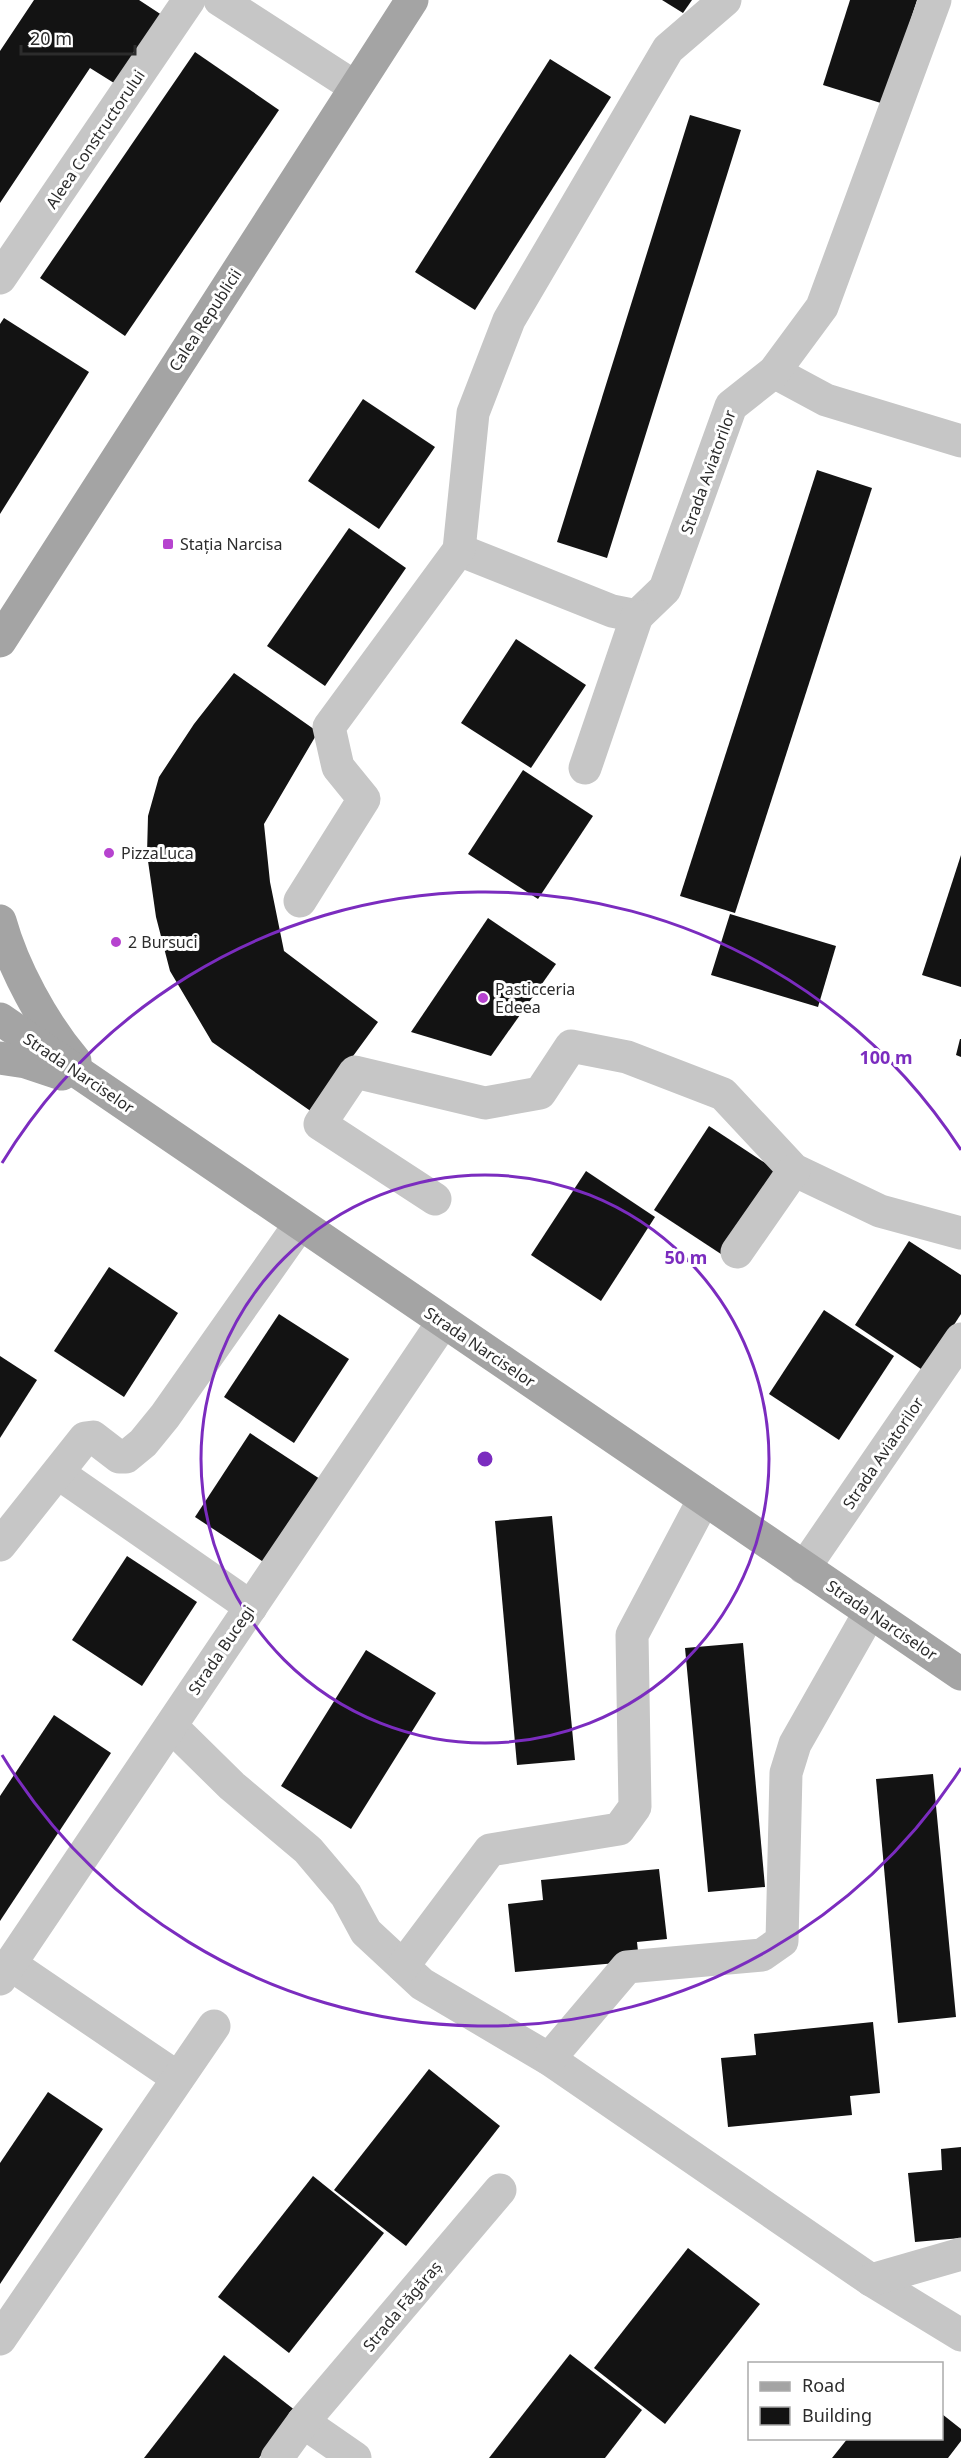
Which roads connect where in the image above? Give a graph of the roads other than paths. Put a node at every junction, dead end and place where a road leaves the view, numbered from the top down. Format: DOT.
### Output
graph roads {
  1 [pos="189,0"];
  2 [pos="220,0"];
  3 [pos="412,0"];
  4 [pos="725,0"];
  5 [pos="935,0"];
  6 [pos="355,87"];
  7 [pos="0,278"];
  8 [pos="774,372"];
  9 [pos="961,441"];
  10 [pos="459,550"];
  11 [pos="637,616"];
  12 [pos="0,640"];
  13 [pos="585,768"];
  14 [pos="300,901"];
  15 [pos="0,921"];
  16 [pos="0,1019"];
  17 [pos="0,1058"];
  18 [pos="96,1085"];
  19 [pos="794,1170"];
  20 [pos="435,1199"];
  21 [pos="300,1224"];
  22 [pos="961,1233"];
  23 [pos="737,1252"];
  24 [pos="444,1322"];
  25 [pos="961,1339"];
  26 [pos="58,1473"];
  27 [pos="704,1499"];
  28 [pos="0,1545"];
  29 [pos="804,1568"];
  30 [pos="251,1607"];
  31 [pos="870,1612"];
  32 [pos="961,1674"];
  33 [pos="171,1726"];
  34 [pos="403,1966"];
  35 [pos="5,1972"];
  36 [pos="214,2026"];
  37 [pos="549,2059"];
  38 [pos="178,2078"];
  39 [pos="500,2190"];
  40 [pos="961,2254"];
  41 [pos="871,2280"];
  42 [pos="961,2335"];
  43 [pos="0,2339"];
  44 [pos="303,2422"];
  45 [pos="277,2458"];
  46 [pos="355,2458"];
  1 -- 7 [label="street, Aleea Constructorului"];
  2 -- 6 [label="street"];
  3 -- 6 [label="main road, Calea Republicii"];
  4 -- 10 [label="street"];
  5 -- 8 [label="street, Strada Aviatorilor"];
  6 -- 12 [label="main road, Calea Republicii"];
  8 -- 9 [label="street"];
  8 -- 11 [label="street, Strada Aviatorilor"];
  10 -- 11 [label="street"];
  10 -- 14 [label="street"];
  11 -- 13 [label="street"];
  15 -- 18 [label="main road"];
  16 -- 18 [label="main road, Strada Narciselor"];
  17 -- 18 [label="main road"];
  18 -- 21 [label="main road, Strada Narciselor"];
  19 -- 20 [label="street"];
  19 -- 22 [label="street"];
  19 -- 23 [label="street"];
  21 -- 24 [label="main road, Strada Narciselor"];
  21 -- 26 [label="street"];
  24 -- 27 [label="main road, Strada Narciselor"];
  24 -- 30 [label="street, Strada Bucegi"];
  25 -- 29 [label="street, Strada Aviatorilor"];
  26 -- 28 [label="street"];
  26 -- 30 [label="street"];
  27 -- 29 [label="main road, Strada Narciselor"];
  27 -- 34 [label="street"];
  29 -- 31 [label="main road, Strada Narciselor"];
  30 -- 33 [label="street, Strada Bucegi"];
  31 -- 32 [label="main road, Strada Narciselor"];
  31 -- 37 [label="street"];
  33 -- 34 [label="street"];
  33 -- 35 [label="street, Strada Bucegi"];
  34 -- 37 [label="street"];
  35 -- 38 [label="street"];
  36 -- 38 [label="street"];
  37 -- 41 [label="street"];
  38 -- 43 [label="street"];
  39 -- 44 [label="street, Strada Făgăraș"];
  40 -- 41 [label="street"];
  41 -- 42 [label="street"];
  44 -- 45 [label="street, Strada Făgăraș"];
  44 -- 46 [label="street"];
}
